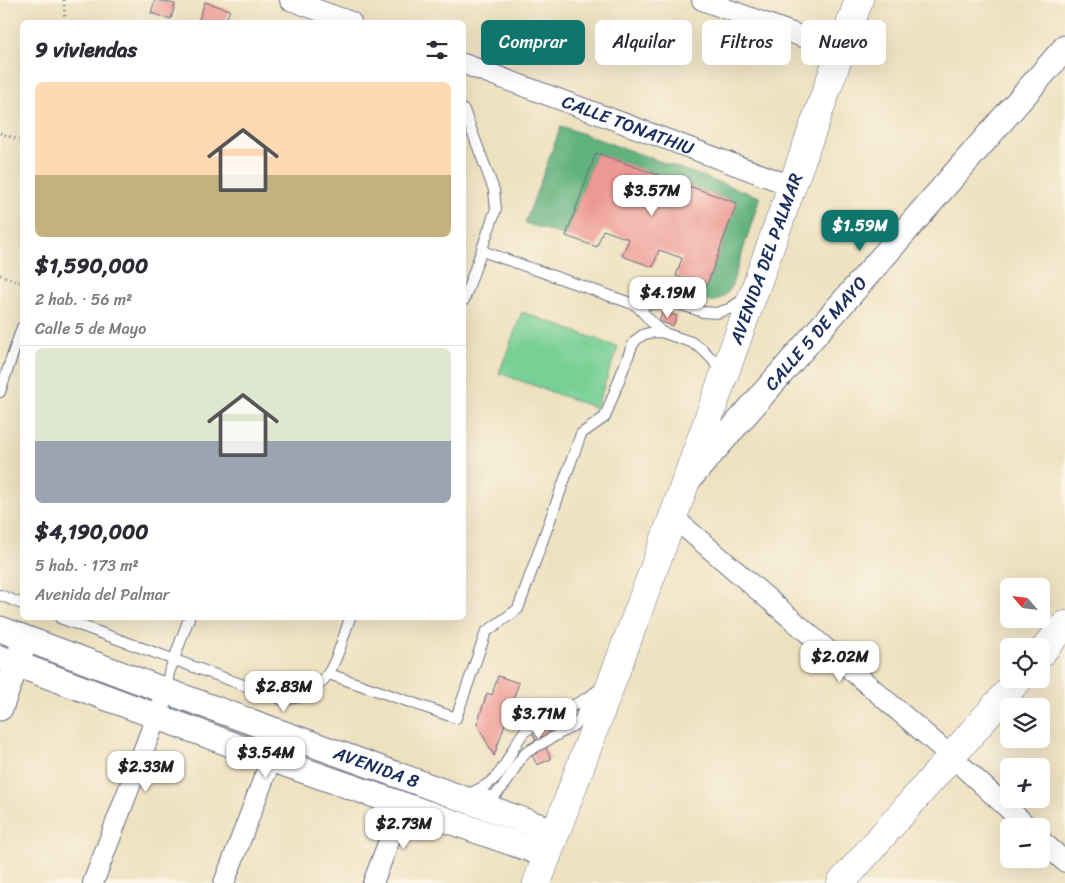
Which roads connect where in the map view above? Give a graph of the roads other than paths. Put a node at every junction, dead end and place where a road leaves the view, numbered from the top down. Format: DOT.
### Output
graph roads {
  1 [pos="290,0"];
  2 [pos="702,0"];
  3 [pos="859,0"];
  4 [pos="345,20"];
  5 [pos="852,20"];
  6 [pos="801,37"];
  7 [pos="1065,48"];
  8 [pos="466,65"];
  9 [pos="835,65"];
  10 [pos="466,115"];
  11 [pos="792,186"];
  12 [pos="482,251"];
  13 [pos="755,288"];
  14 [pos="466,295"];
  15 [pos="636,305"];
  16 [pos="661,332"];
  17 [pos="20,333"];
  18 [pos="723,381"];
  19 [pos="0,392"];
  20 [pos="685,483"];
  21 [pos="673,517"];
  22 [pos="0,596"];
  23 [pos="20,603"];
  24 [pos="66,620"];
  25 [pos="188,620"];
  26 [pos="349,620"];
  27 [pos="1065,625"];
  28 [pos="0,629"];
  29 [pos="26,639"];
  30 [pos="1050,642"];
  31 [pos="174,659"];
  32 [pos="8,661"];
  33 [pos="329,674"];
  34 [pos="614,675"];
  35 [pos="1011,688"];
  36 [pos="166,691"];
  37 [pos="589,697"];
  38 [pos="0,708"];
  39 [pos="156,717"];
  40 [pos="281,733"];
  41 [pos="952,757"];
  42 [pos="271,760"];
  43 [pos="467,794"];
  44 [pos="403,804"];
  45 [pos="1018,818"];
  46 [pos="551,844"];
  47 [pos="1050,848"];
  48 [pos="1065,862"];
  49 [pos="93,883"];
  50 [pos="224,883"];
  51 [pos="373,883"];
  52 [pos="537,883"];
  53 [pos="841,883"];
  1 -- 4 [label="street"];
  2 -- 6 [label="street"];
  3 -- 5 [label="main road, AVENIDA DEL PALMAR"];
  7 -- 20 [label="street, CALLE 5 DE MAYO"];
  8 -- 11 [label="street, CALLE TONATHIU"];
  9 -- 11 [label="main road, AVENIDA DEL PALMAR"];
  10 -- 12 [label="lane"];
  11 -- 13 [label="main road, AVENIDA DEL PALMAR"];
  12 -- 14 [label="lane"];
  12 -- 15 [label="lane"];
  13 -- 15 [label="lane"];
  13 -- 18 [label="main road, AVENIDA DEL PALMAR"];
  15 -- 16 [label="lane"];
  16 -- 18 [label="lane"];
  16 -- 33 [label="lane"];
  17 -- 19 [label="lane"];
  18 -- 20 [label="main road, AVENIDA DEL PALMAR"];
  20 -- 21 [label="main road, AVENIDA DEL PALMAR"];
  21 -- 34 [label="main road, AVENIDA DEL PALMAR"];
  21 -- 41 [label="street"];
  22 -- 23 [label="lane"];
  24 -- 31 [label="lane"];
  25 -- 31 [label="lane"];
  26 -- 33 [label="lane"];
  27 -- 30 [label="main road"];
  28 -- 29 [label="street, AVENIDA 8"];
  29 -- 32 [label="street"];
  29 -- 36 [label="street, AVENIDA 8"];
  31 -- 33 [label="lane"];
  31 -- 36 [label="lane"];
  32 -- 38 [label="street"];
  32 -- 39 [label="street, AVENIDA 8"];
  34 -- 37 [label="lane"];
  34 -- 46 [label="main road, AVENIDA DEL PALMAR"];
  35 -- 41 [label="main road"];
  36 -- 39 [label="street"];
  36 -- 40 [label="street, AVENIDA 8"];
  37 -- 43 [label="lane"];
  37 -- 43 [label="lane"];
  39 -- 42 [label="street, AVENIDA 8"];
  39 -- 49 [label="street"];
  40 -- 42 [label="street"];
  40 -- 43 [label="street, AVENIDA 8"];
  41 -- 45 [label="street"];
  41 -- 53 [label="main road"];
  42 -- 44 [label="street, AVENIDA 8"];
  42 -- 50 [label="street"];
  43 -- 46 [label="street, AVENIDA 8"];
  44 -- 46 [label="street, AVENIDA 8"];
  44 -- 51 [label="street"];
  46 -- 52 [label="main road, AVENIDA DEL PALMAR"];
  47 -- 48 [label="street"];
}
